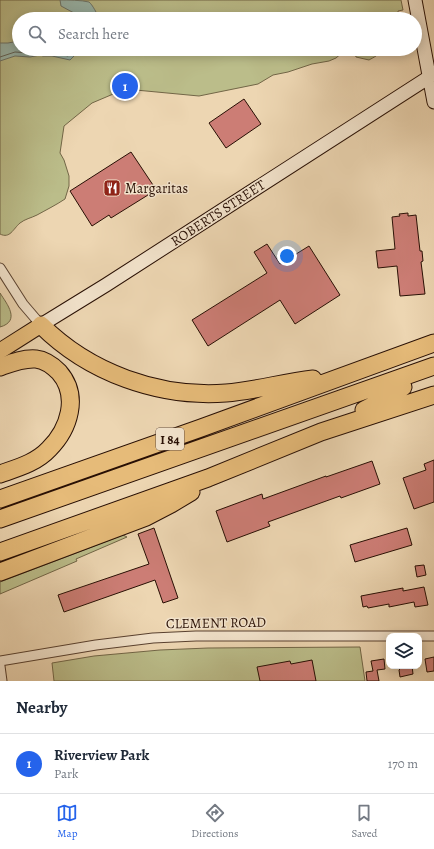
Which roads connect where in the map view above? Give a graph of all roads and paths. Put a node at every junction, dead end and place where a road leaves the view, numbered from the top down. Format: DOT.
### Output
graph roads {
  1 [pos="415,0"];
  2 [pos="418,12"];
  3 [pos="422,31"];
  4 [pos="432,75"];
  5 [pos="434,102"];
  6 [pos="0,268"];
  7 [pos="41,325"];
  8 [pos="434,343"];
  9 [pos="0,351"];
  10 [pos="434,366"];
  11 [pos="0,367"];
  12 [pos="434,376"];
  13 [pos="339,378"];
  14 [pos="403,387"];
  15 [pos="434,396"];
  16 [pos="321,432"];
  17 [pos="0,474"];
  18 [pos="208,478"];
  19 [pos="0,499"];
  20 [pos="0,519"];
  21 [pos="0,529"];
  22 [pos="0,552"];
  23 [pos="0,572"];
  24 [pos="434,636"];
  25 [pos="0,661"];
  26 [pos="0,666"];
  27 [pos="2,681"];
  1 -- 2 [label="main road"];
  3 -- 4 [label="main road"];
  4 -- 5 [label="main road"];
  4 -- 7 [label="main road, ROBERTS STREET"];
  6 -- 7 [label="street"];
  7 -- 9 [label="main road, ROBERTS STREET"];
  7 -- 13 [label="highway"];
  8 -- 13 [label="highway, I 84"];
  10 -- 20 [label="highway"];
  11 -- 17 [label="highway"];
  12 -- 14 [label="highway"];
  13 -- 19 [label="highway, I 84"];
  14 -- 16 [label="highway"];
  14 -- 21 [label="highway"];
  15 -- 16 [label="highway"];
  16 -- 18 [label="highway"];
  18 -- 22 [label="highway"];
  18 -- 23 [label="highway"];
  24 -- 25 [label="street, CLEMENT ROAD"];
  26 -- 27 [label="street"];
}
